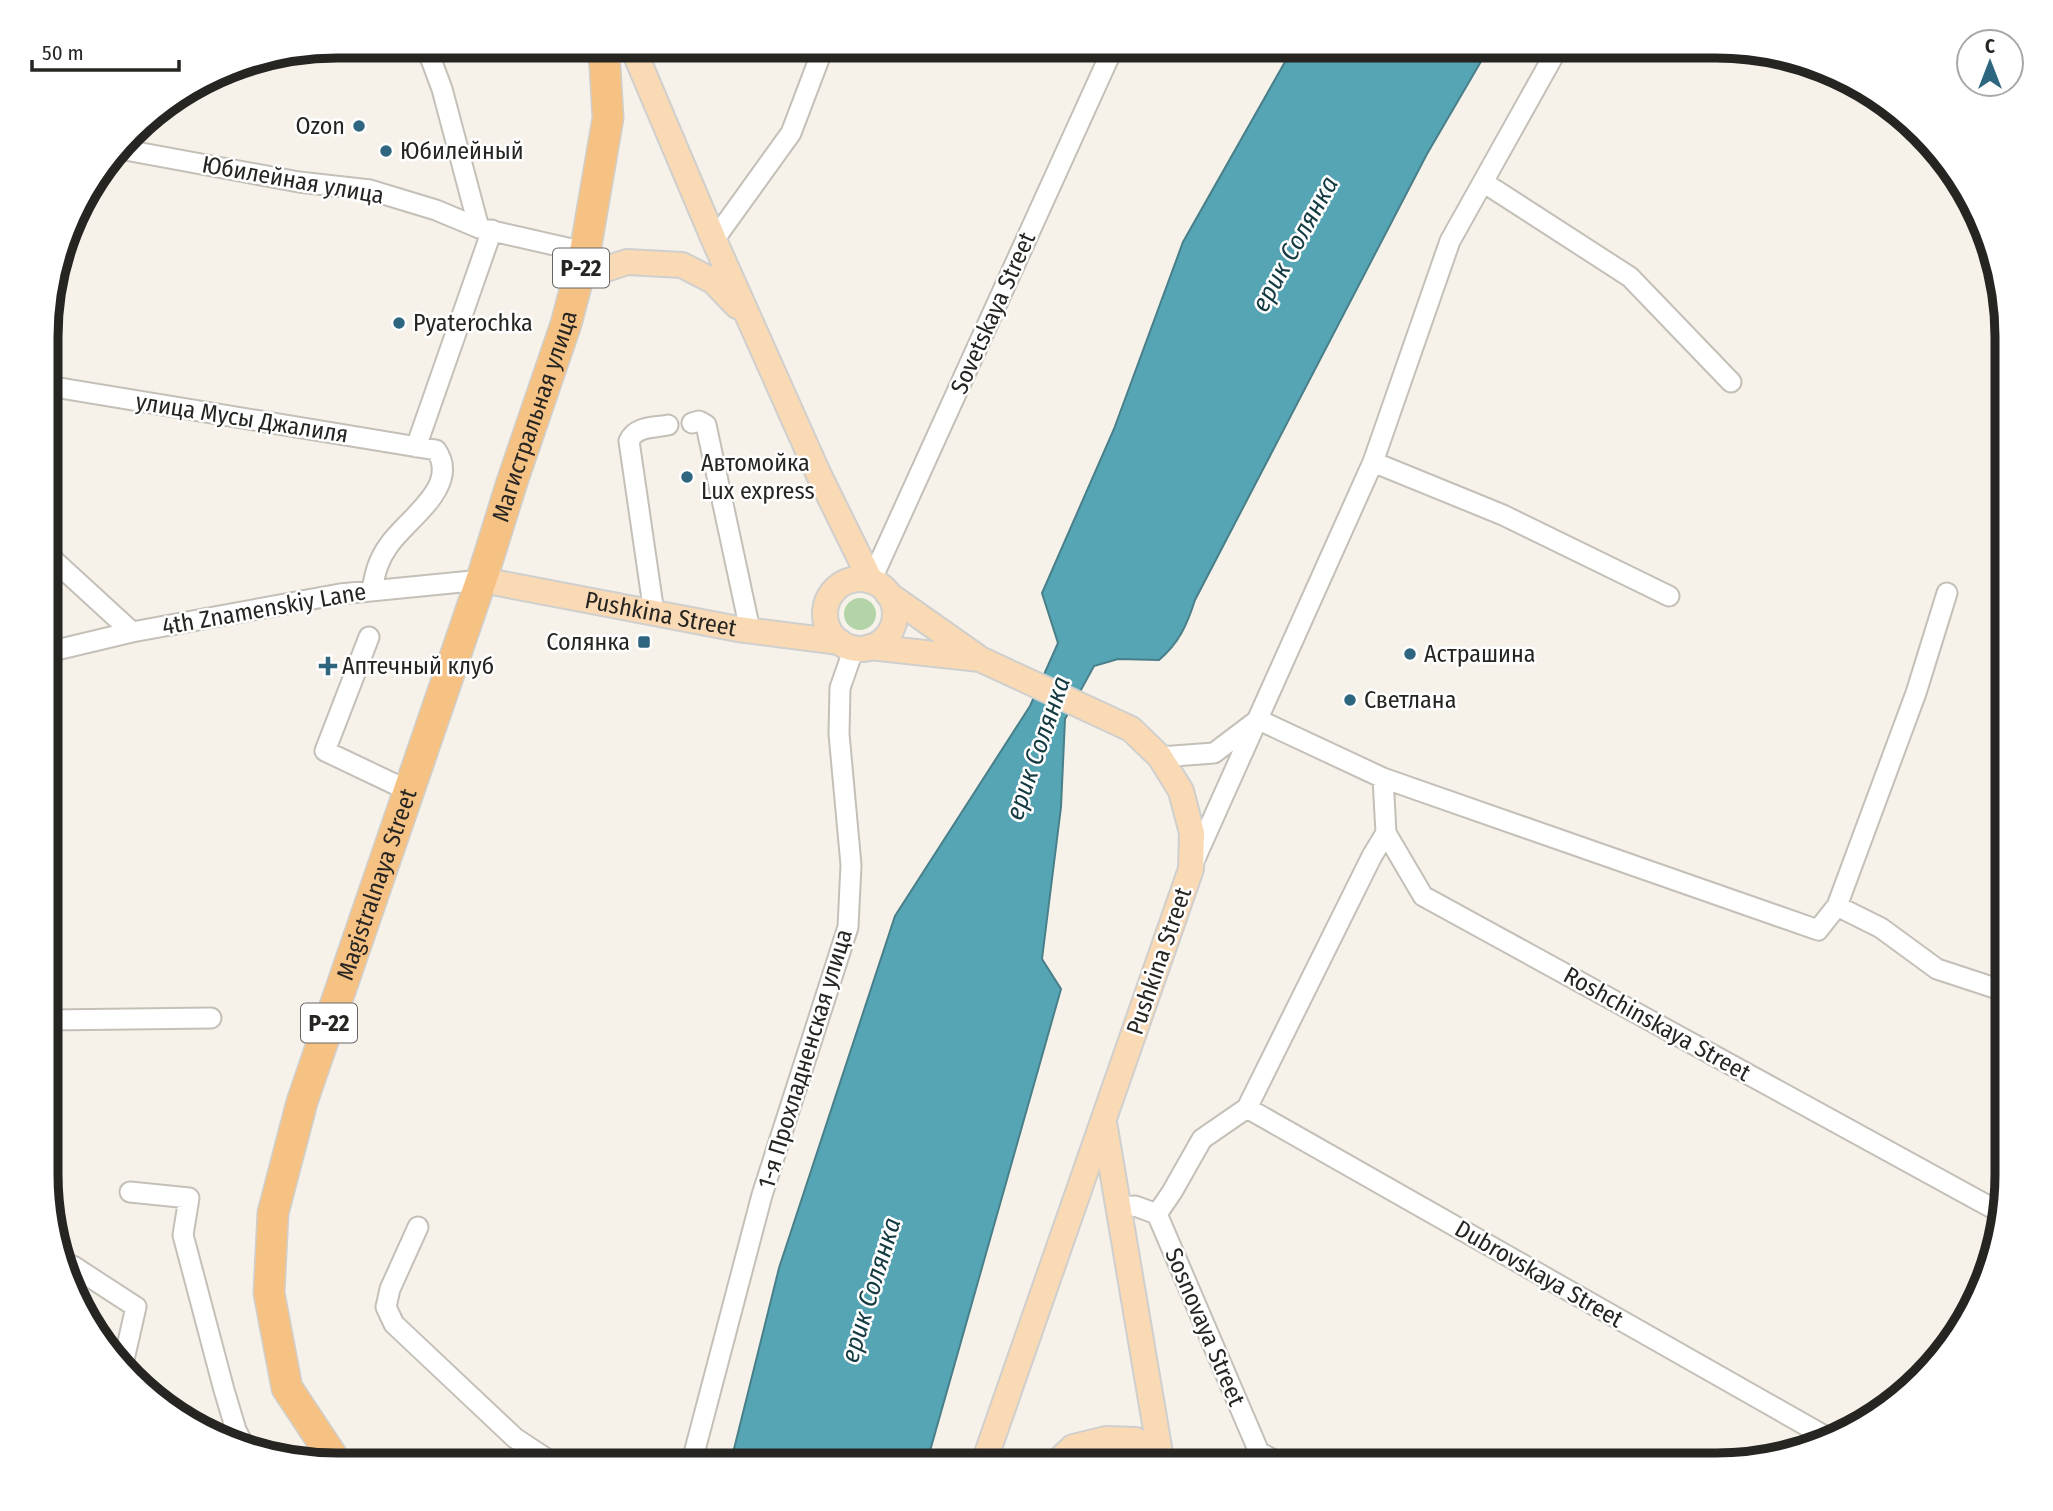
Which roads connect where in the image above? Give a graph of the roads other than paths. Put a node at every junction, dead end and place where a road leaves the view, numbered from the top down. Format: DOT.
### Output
graph roads {
  1 [pos="430,58"];
  2 [pos="604,58"];
  3 [pos="637,58"];
  4 [pos="819,58"];
  5 [pos="1109,58"];
  6 [pos="1552,58"];
  7 [pos="129,151"];
  8 [pos="1483,182"];
  9 [pos="486,229"];
  10 [pos="714,240"];
  11 [pos="582,265"];
  12 [pos="762,345"];
  13 [pos="1731,382"];
  14 [pos="58,388"];
  15 [pos="692,423"];
  16 [pos="668,425"];
  17 [pos="416,447"];
  18 [pos="1373,462"];
  19 [pos="58,562"];
  20 [pos="482,580"];
  21 [pos="880,587"];
  22 [pos="372,590"];
  23 [pos="1947,593"];
  24 [pos="1669,596"];
  25 [pos="654,613"];
  26 [pos="750,630"];
  27 [pos="132,632"];
  28 [pos="369,637"];
  29 [pos="855,646"];
  30 [pos="58,650"];
  31 [pos="980,659"];
  32 [pos="1259,720"];
  33 [pos="1160,757"];
  34 [pos="1382,778"];
  35 [pos="409,791"];
  36 [pos="1386,833"];
  37 [pos="1191,869"];
  38 [pos="1837,906"];
  39 [pos="1995,988"];
  40 [pos="211,1018"];
  41 [pos="58,1020"];
  42 [pos="1247,1108"];
  43 [pos="1104,1123"];
  44 [pos="130,1192"];
  45 [pos="1117,1207"];
  46 [pos="1993,1209"];
  47 [pos="1157,1214"];
  48 [pos="418,1227"];
  49 [pos="74,1267"];
  50 [pos="125,1356"];
  51 [pos="1820,1433"];
  52 [pos="239,1435"];
  53 [pos="330,1453"];
  54 [pos="538,1453"];
  55 [pos="694,1453"];
  56 [pos="987,1453"];
  57 [pos="1067,1453"];
  58 [pos="1151,1453"];
  59 [pos="1160,1453"];
  60 [pos="1259,1453"];
  1 -- 9 [label="street"];
  2 -- 11 [label="highway, Магистральная улица / Р-22"];
  3 -- 10 [label="main road"];
  4 -- 10 [label="street"];
  5 -- 21 [label="street, Sovetskaya Street"];
  6 -- 8 [label="street"];
  7 -- 9 [label="street, Юбилейная улица"];
  8 -- 13 [label="street"];
  8 -- 18 [label="street"];
  9 -- 11 [label="street, Юбилейная улица"];
  9 -- 17 [label="street"];
  10 -- 12 [label="main road"];
  11 -- 12 [label="main road"];
  11 -- 20 [label="highway, Магистральная улица / Р-22"];
  12 -- 21 [label="main road"];
  14 -- 17 [label="street, улица Мусы Джалиля"];
  15 -- 26 [label="street"];
  16 -- 25 [label="street"];
  17 -- 22 [label="street, улица Мусы Джалиля"];
  18 -- 24 [label="street"];
  18 -- 32 [label="street"];
  19 -- 27 [label="street"];
  20 -- 22 [label="street, 4th Znamenskiy Lane"];
  20 -- 25 [label="main road, Pushkina Street"];
  20 -- 35 [label="highway, Magistralnaya Street / Р-22"];
  21 -- 29 [label="main road"];
  21 -- 29 [label="main road"];
  21 -- 31 [label="main road"];
  22 -- 27 [label="street, 4th Znamenskiy Lane"];
  23 -- 38 [label="street"];
  25 -- 26 [label="main road, Pushkina Street"];
  26 -- 29 [label="main road, Pushkina Street"];
  27 -- 30 [label="street, 4th Znamenskiy Lane"];
  28 -- 35 [label="street"];
  29 -- 31 [label="main road, Pushkina Street"];
  29 -- 55 [label="street, 1-я Прохладненская улица"];
  31 -- 33 [label="main road, Pushkina Street"];
  32 -- 33 [label="street"];
  32 -- 34 [label="street"];
  32 -- 37 [label="street"];
  33 -- 37 [label="main road, Pushkina Street"];
  34 -- 36 [label="street, Roshchinskaya Street"];
  34 -- 38 [label="street"];
  35 -- 53 [label="highway, Magistralnaya Street / Р-22"];
  36 -- 42 [label="street"];
  36 -- 46 [label="street, Roshchinskaya Street"];
  37 -- 43 [label="main road, Pushkina Street"];
  38 -- 39 [label="street"];
  40 -- 41 [label="street"];
  42 -- 47 [label="street"];
  42 -- 51 [label="street, Dubrovskaya Street"];
  43 -- 45 [label="main road"];
  43 -- 56 [label="main road, Pushkina Street"];
  44 -- 52 [label="street"];
  45 -- 47 [label="street"];
  45 -- 59 [label="main road"];
  47 -- 60 [label="street, Sosnovaya Street"];
  48 -- 54 [label="street"];
  49 -- 50 [label="street"];
  57 -- 58 [label="main road"];
}
